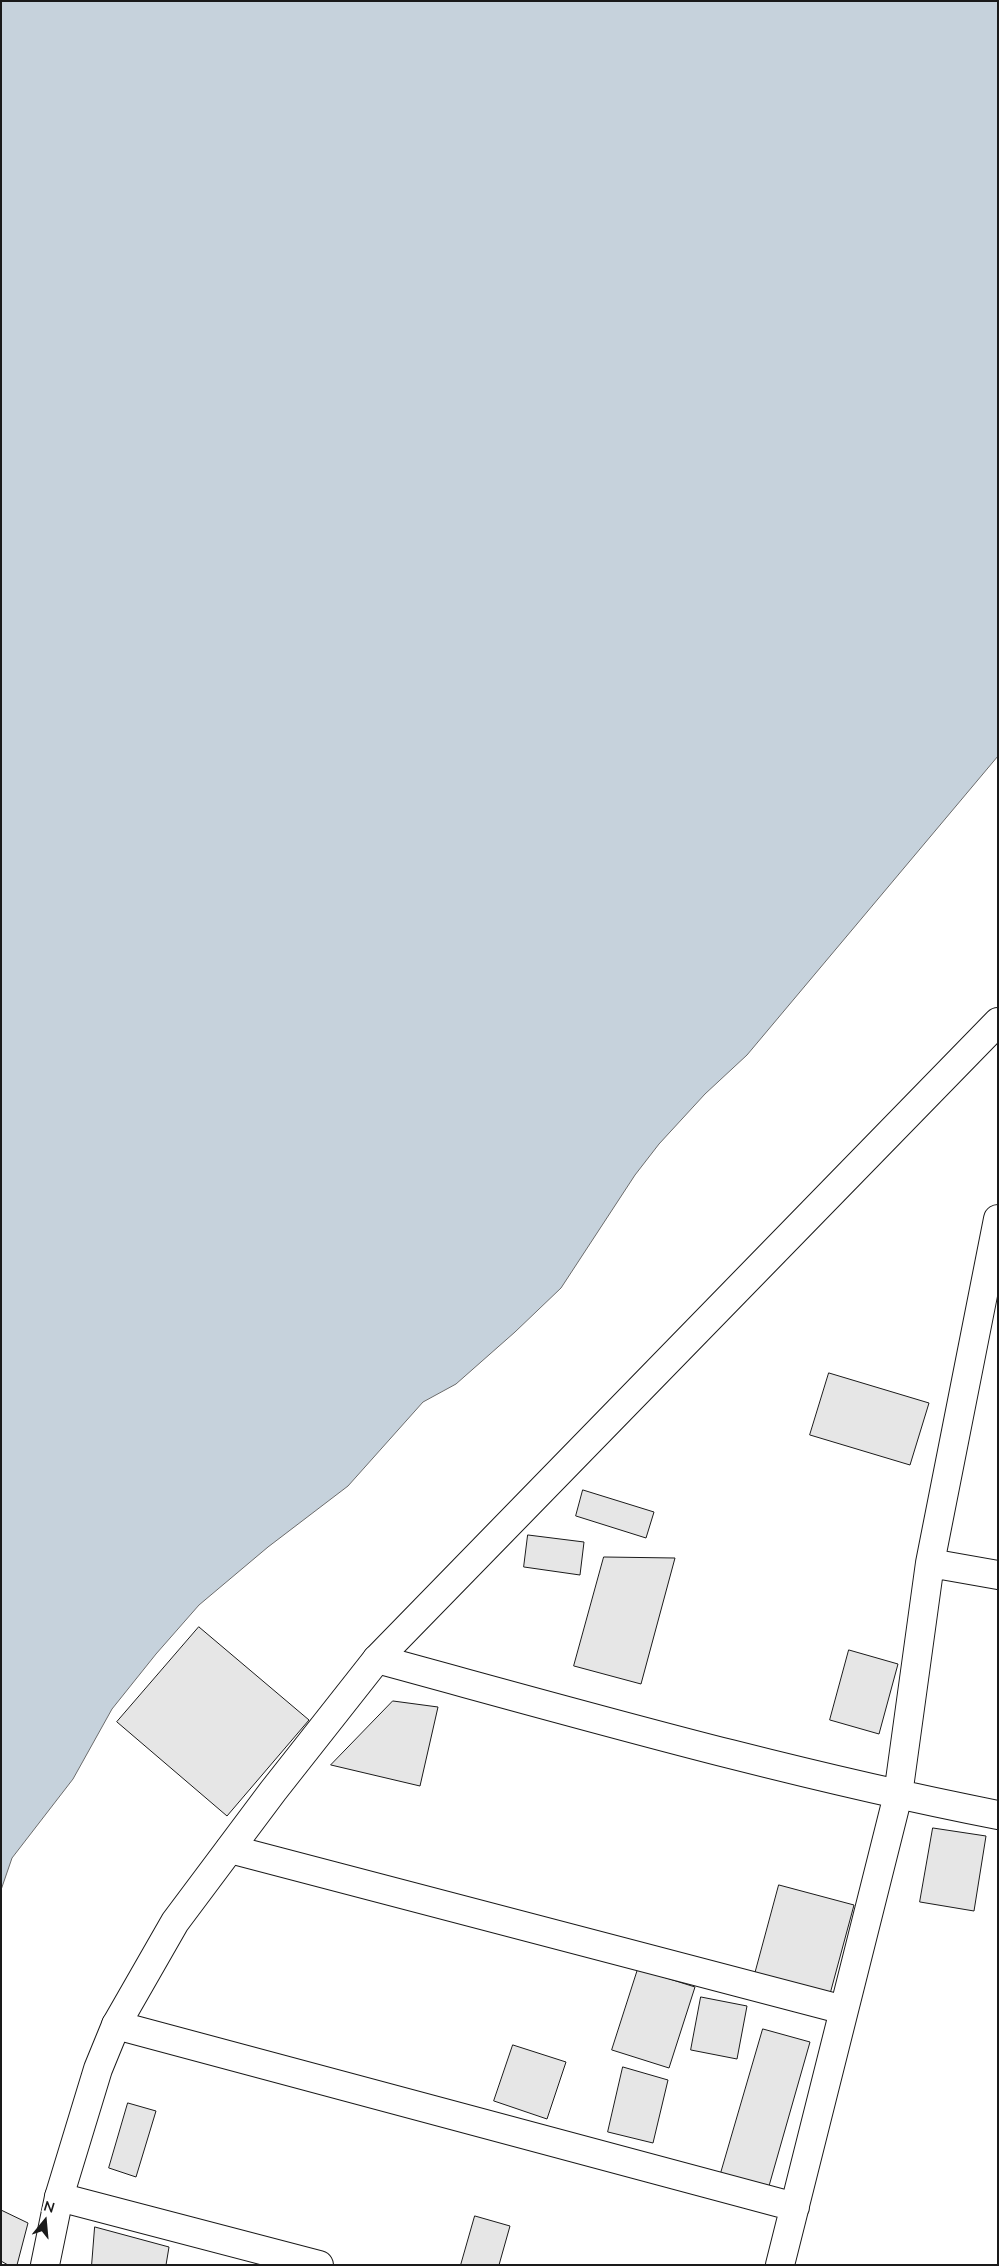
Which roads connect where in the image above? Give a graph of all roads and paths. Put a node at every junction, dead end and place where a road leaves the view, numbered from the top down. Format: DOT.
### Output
graph roads {
  1 [pos="998,1022"];
  2 [pos="998,1219"];
  3 [pos="930,1563"];
  4 [pos="998,1575"];
  5 [pos="377,1658"];
  6 [pos="898,1796"];
  7 [pos="998,1815"];
  8 [pos="230,1849"];
  9 [pos="844,2010"];
  10 [pos="116,2025"];
  11 [pos="59,2197"];
  12 [pos="794,2207"];
  13 [pos="45,2265"];
  14 [pos="319,2265"];
  15 [pos="780,2265"];
  1 -- 5 [label="street"];
  2 -- 3 [label="street"];
  3 -- 4 [label="street"];
  3 -- 6 [label="street"];
  5 -- 6 [label="street"];
  5 -- 8 [label="street"];
  6 -- 7 [label="street"];
  6 -- 9 [label="street"];
  8 -- 9 [label="street"];
  8 -- 10 [label="street"];
  9 -- 12 [label="street"];
  10 -- 11 [label="street"];
  10 -- 12 [label="street"];
  11 -- 13 [label="street"];
  11 -- 14 [label="street"];
  12 -- 15 [label="street"];
}
